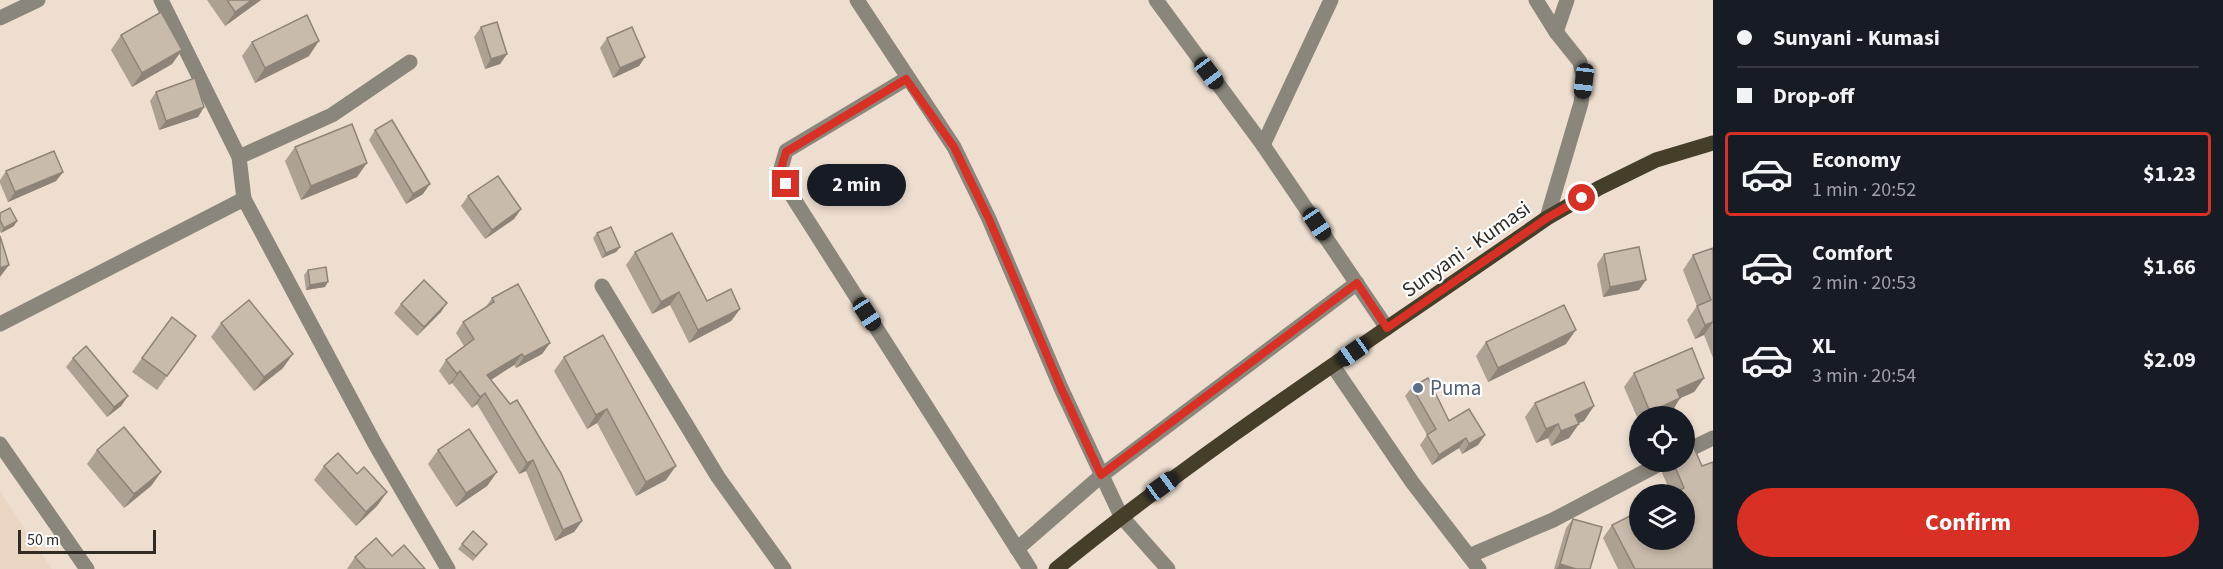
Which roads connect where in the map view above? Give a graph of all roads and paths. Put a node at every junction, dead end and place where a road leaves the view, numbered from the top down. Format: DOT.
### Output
graph roads {
  1 [pos="38,0"];
  2 [pos="161,0"];
  3 [pos="856,0"];
  4 [pos="1156,0"];
  5 [pos="1331,0"];
  6 [pos="1536,0"];
  7 [pos="1567,0"];
  8 [pos="0,18"];
  9 [pos="1556,32"];
  10 [pos="410,62"];
  11 [pos="906,79"];
  12 [pos="1713,143"];
  13 [pos="1263,146"];
  14 [pos="239,157"];
  15 [pos="244,199"];
  16 [pos="1547,218"];
  17 [pos="1357,283"];
  18 [pos="602,286"];
  19 [pos="0,324"];
  20 [pos="1387,328"];
  21 [pos="1333,366"];
  22 [pos="1713,438"];
  23 [pos="0,444"];
  24 [pos="1695,447"];
  25 [pos="1644,472"];
  26 [pos="1101,475"];
  27 [pos="1121,516"];
  28 [pos="1017,549"];
  29 [pos="1469,556"];
  30 [pos="87,569"];
  31 [pos="448,569"];
  32 [pos="783,569"];
  33 [pos="1030,569"];
  34 [pos="1056,569"];
  35 [pos="1168,569"];
  36 [pos="1479,569"];
  1 -- 8 [label="street"];
  2 -- 14 [label="street"];
  3 -- 11 [label="street"];
  4 -- 13 [label="street"];
  5 -- 13 [label="street"];
  6 -- 9 [label="street"];
  7 -- 9 [label="street"];
  9 -- 16 [label="street"];
  10 -- 14 [label="street"];
  11 -- 26 [label="street"];
  11 -- 28 [label="street"];
  12 -- 16 [label="main road, Sunyani - Kumasi"];
  13 -- 17 [label="street"];
  14 -- 15 [label="street"];
  15 -- 19 [label="street"];
  15 -- 31 [label="street"];
  16 -- 20 [label="main road, Sunyani - Kumasi"];
  17 -- 20 [label="street"];
  17 -- 26 [label="street"];
  18 -- 32 [label="street"];
  20 -- 21 [label="main road, Sunyani - Kumasi"];
  21 -- 27 [label="main road, Sunyani - Kumasi"];
  21 -- 29 [label="street"];
  22 -- 24 [label="street"];
  23 -- 30 [label="street"];
  25 -- 29 [label="street"];
  26 -- 27 [label="street"];
  26 -- 28 [label="street"];
  27 -- 34 [label="main road, Sunyani - Kumasi"];
  27 -- 35 [label="street"];
  28 -- 33 [label="street"];
  29 -- 36 [label="street"];
}
